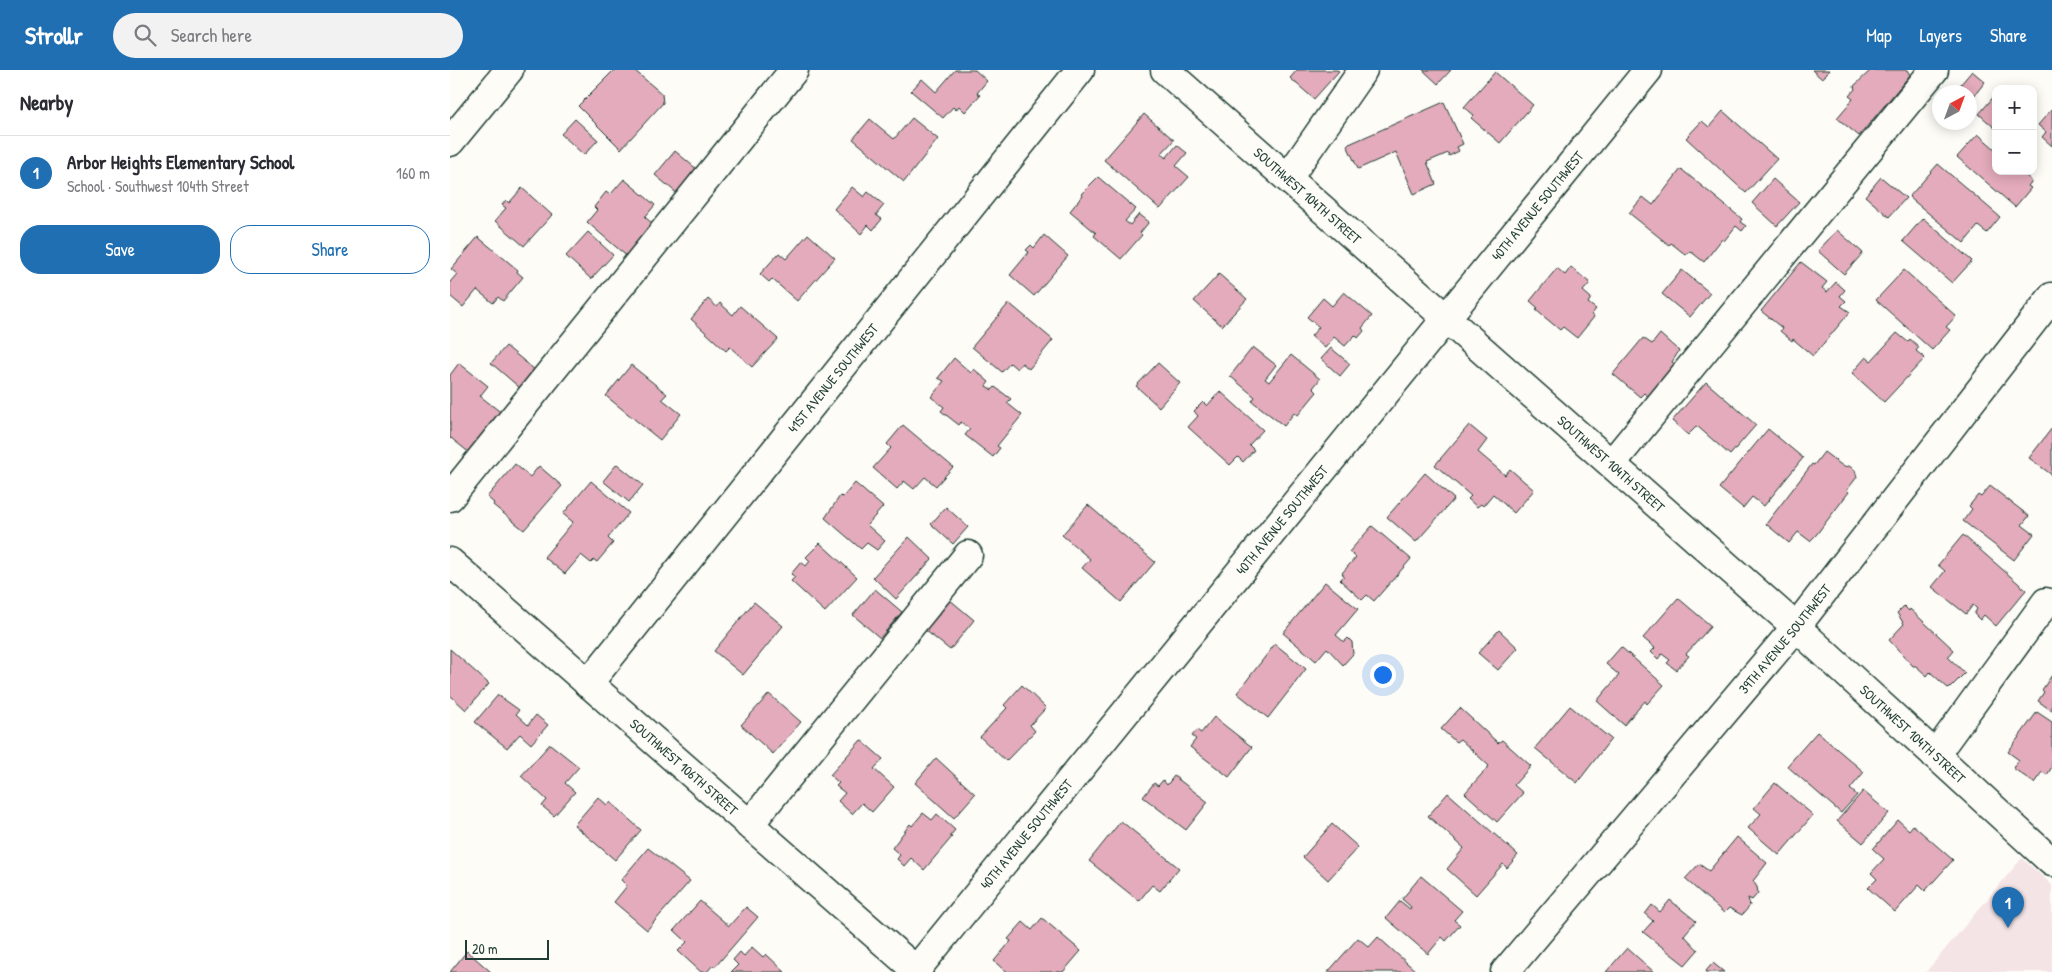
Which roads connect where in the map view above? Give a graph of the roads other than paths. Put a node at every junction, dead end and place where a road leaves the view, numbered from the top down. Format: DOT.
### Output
graph roads {
  1 [pos="509,70"];
  2 [pos="794,70"];
  3 [pos="1080,70"];
  4 [pos="1165,70"];
  5 [pos="1363,70"];
  6 [pos="1648,70"];
  7 [pos="1934,70"];
  8 [pos="450,142"];
  9 [pos="1288,178"];
  10 [pos="2052,297"];
  11 [pos="1448,318"];
  12 [pos="1612,463"];
  13 [pos="450,497"];
  14 [pos="968,555"];
  15 [pos="450,562"];
  16 [pos="2046,602"];
  17 [pos="1796,627"];
  18 [pos="588,684"];
  19 [pos="1935,755"];
  20 [pos="749,825"];
  21 [pos="2052,862"];
  22 [pos="917,971"];
  23 [pos="1509,971"];
  1 -- 8 [label="street"];
  2 -- 13 [label="street"];
  3 -- 18 [label="street, 41ST AVENUE SOUTHWEST"];
  4 -- 9 [label="street, SOUTHWEST 104TH STREET"];
  5 -- 9 [label="street"];
  6 -- 11 [label="street, 40TH AVENUE SOUTHWEST"];
  7 -- 12 [label="street"];
  9 -- 11 [label="street, SOUTHWEST 104TH STREET"];
  10 -- 17 [label="street, 39TH AVENUE SOUTHWEST"];
  11 -- 12 [label="street, SOUTHWEST 104TH STREET"];
  11 -- 22 [label="street, 40TH AVENUE SOUTHWEST"];
  12 -- 17 [label="street, SOUTHWEST 104TH STREET"];
  14 -- 20 [label="street"];
  15 -- 18 [label="street, SOUTHWEST 106TH STREET"];
  16 -- 19 [label="street"];
  17 -- 19 [label="street, SOUTHWEST 104TH STREET"];
  17 -- 23 [label="street, 39TH AVENUE SOUTHWEST"];
  18 -- 20 [label="street, SOUTHWEST 106TH STREET"];
  19 -- 21 [label="street, SOUTHWEST 104TH STREET"];
  20 -- 22 [label="street, SOUTHWEST 106TH STREET"];
}
